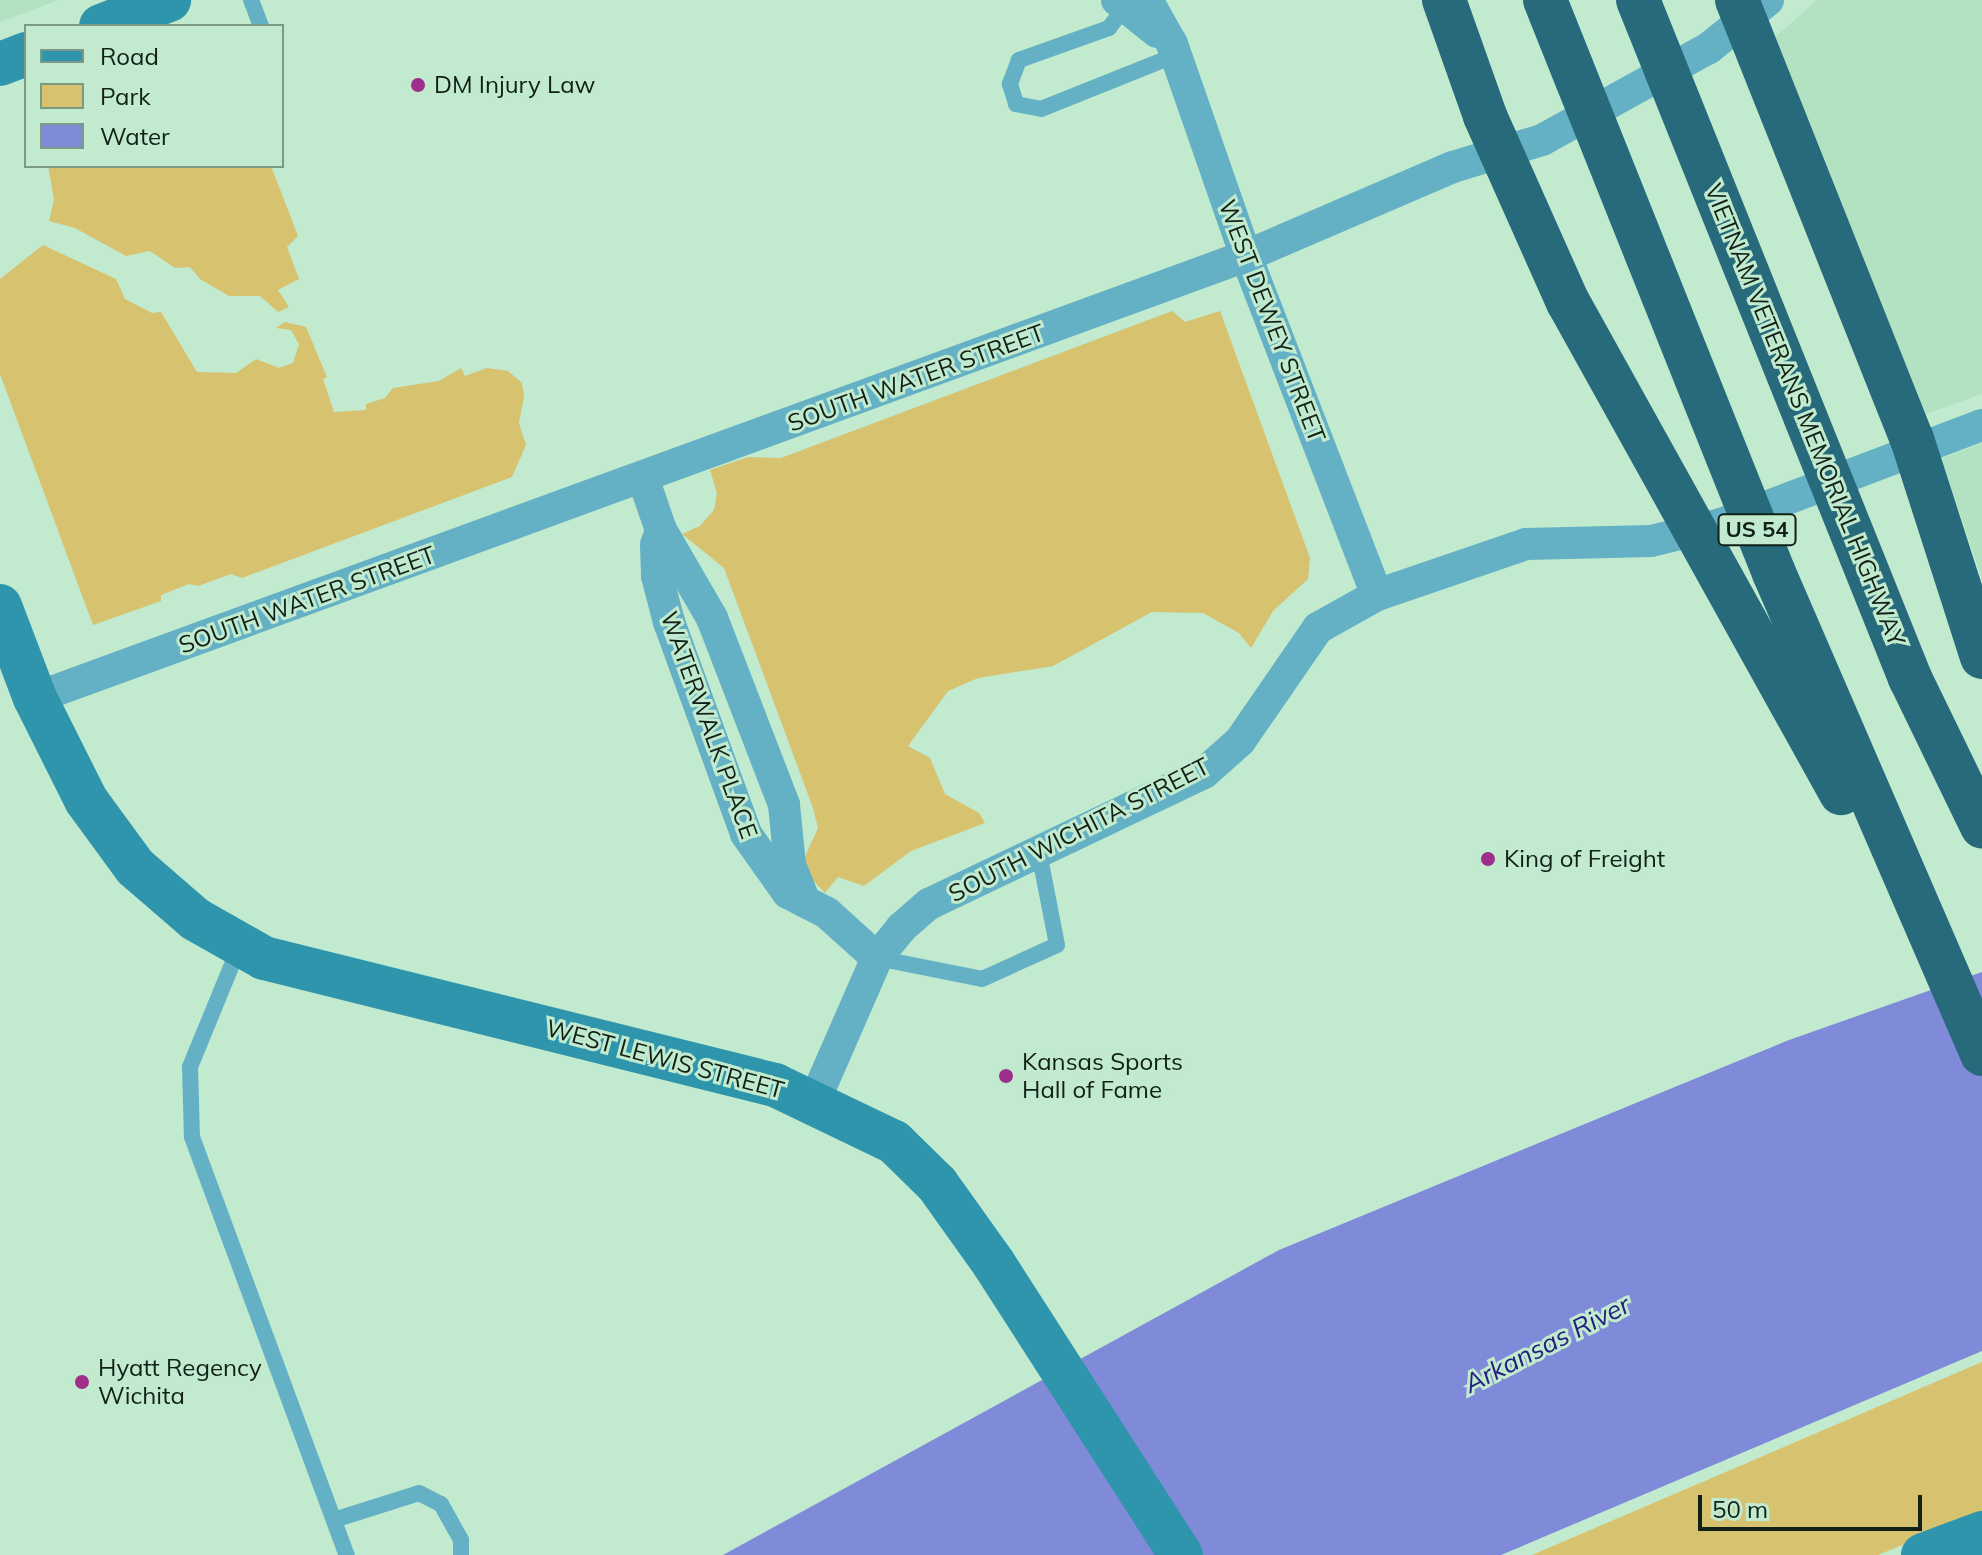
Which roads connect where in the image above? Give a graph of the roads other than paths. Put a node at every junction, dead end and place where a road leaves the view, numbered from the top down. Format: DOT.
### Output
graph roads {
  1 [pos="169,0"];
  2 [pos="251,0"];
  3 [pos="1444,0"];
  4 [pos="1545,0"];
  5 [pos="1638,0"];
  6 [pos="1737,0"];
  7 [pos="1768,0"];
  8 [pos="1130,2"];
  9 [pos="106,24"];
  10 [pos="260,24"];
  11 [pos="1174,50"];
  12 [pos="24,55"];
  13 [pos="0,64"];
  14 [pos="1246,256"];
  15 [pos="1982,425"];
  16 [pos="643,478"];
  17 [pos="661,530"];
  18 [pos="1377,595"];
  19 [pos="0,606"];
  20 [pos="1982,657"];
  21 [pos="35,698"];
  22 [pos="1982,826"];
  23 [pos="1039,852"];
  24 [pos="805,901"];
  25 [pos="252,951"];
  26 [pos="877,958"];
  27 [pos="1980,1049"];
  28 [pos="814,1102"];
  29 [pos="334,1520"];
  30 [pos="1982,1533"];
  31 [pos="347,1555"];
  32 [pos="461,1555"];
  33 [pos="1181,1555"];
  34 [pos="1923,1555"];
  1 -- 9 [label="street"];
  2 -- 10 [label="lane"];
  3 -- 27 [label="highway, bridge"];
  4 -- 27 [label="highway, US 54, bridge"];
  5 -- 22 [label="highway, VIETNAM VETERANS MEMORIAL HIGHWAY, bridge"];
  6 -- 20 [label="highway, bridge"];
  7 -- 14 [label="street, SOUTH WATER STREET"];
  8 -- 11 [label="street, WEST DEWEY STREET"];
  8 -- 11 [label="lane"];
  11 -- 14 [label="street, WEST DEWEY STREET"];
  12 -- 13 [label="street"];
  14 -- 16 [label="street, SOUTH WATER STREET"];
  14 -- 18 [label="street, WEST DEWEY STREET"];
  15 -- 18 [label="street, SOUTH WICHITA STREET"];
  16 -- 17 [label="street, WATERWALK PLACE"];
  16 -- 21 [label="street, SOUTH WATER STREET"];
  17 -- 24 [label="street, WATERWALK PLACE"];
  17 -- 24 [label="street, WATERWALK PLACE"];
  18 -- 23 [label="street, SOUTH WICHITA STREET"];
  19 -- 21 [label="street, WEST LEWIS STREET"];
  21 -- 25 [label="street, WEST LEWIS STREET"];
  23 -- 26 [label="street, SOUTH WICHITA STREET"];
  23 -- 26 [label="lane"];
  24 -- 26 [label="street, WATERWALK PLACE"];
  25 -- 28 [label="street, WEST LEWIS STREET"];
  25 -- 29 [label="lane"];
  26 -- 28 [label="street, SOUTH WICHITA STREET"];
  28 -- 33 [label="street, WEST LEWIS STREET"];
  29 -- 31 [label="lane"];
  29 -- 32 [label="lane"];
  30 -- 34 [label="street"];
}
